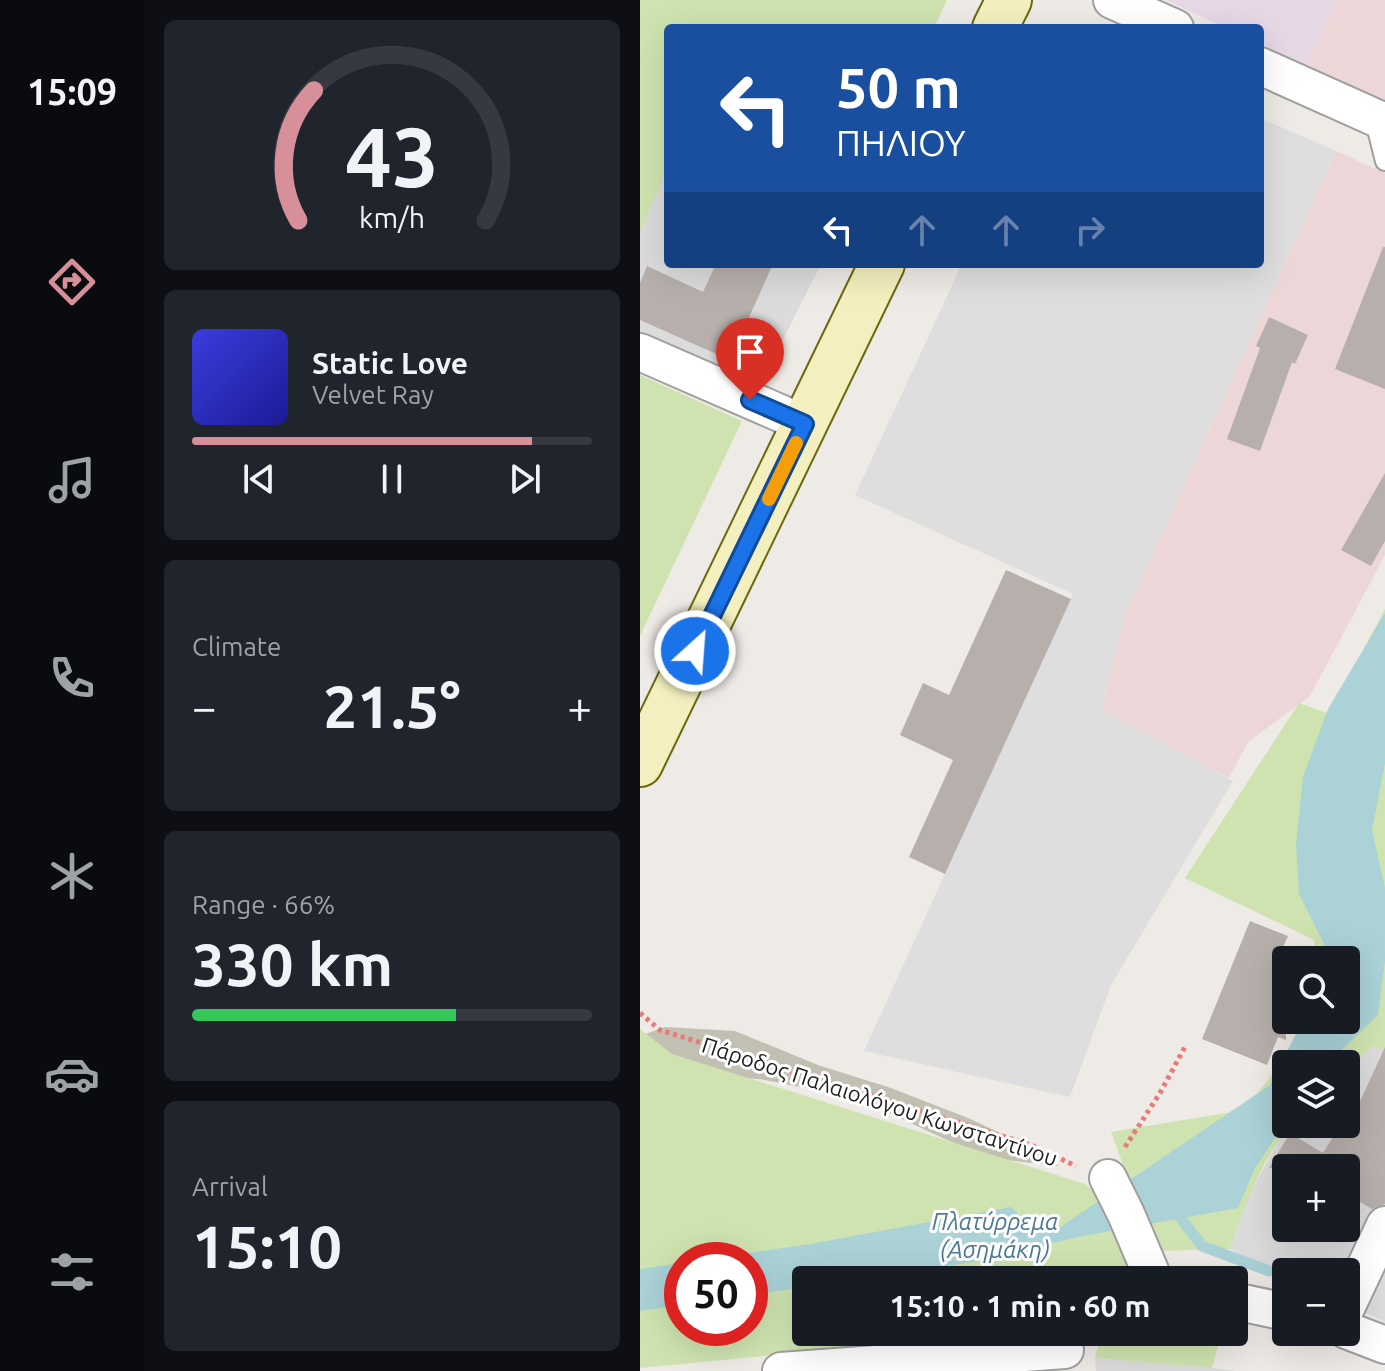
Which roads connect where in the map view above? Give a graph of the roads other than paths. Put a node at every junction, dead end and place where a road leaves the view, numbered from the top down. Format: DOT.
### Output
graph roads {
  1 [pos="1009,0"];
  2 [pos="1114,0"];
  3 [pos="997,24"];
  4 [pos="1166,24"];
  5 [pos="1264,68"];
  6 [pos="1380,119"];
  7 [pos="1385,161"];
  8 [pos="880,268"];
  9 [pos="640,352"];
  10 [pos="805,424"];
  11 [pos="640,764"];
  12 [pos="1108,1178"];
  13 [pos="1385,1225"];
  14 [pos="1148,1266"];
  15 [pos="1360,1278"];
  16 [pos="1248,1304"];
  17 [pos="1272,1309"];
  18 [pos="1360,1335"];
  19 [pos="1385,1345"];
  20 [pos="1067,1351"];
  21 [pos="781,1371"];
  1 -- 3 [label="main road"];
  2 -- 4 [label="street"];
  5 -- 6 [label="street"];
  6 -- 7 [label="lane"];
  8 -- 10 [label="main road"];
  9 -- 10 [label="street"];
  10 -- 11 [label="main road"];
  12 -- 14 [label="street"];
  13 -- 15 [label="street"];
  16 -- 17 [label="street"];
  18 -- 19 [label="street"];
  20 -- 21 [label="street"];
}
